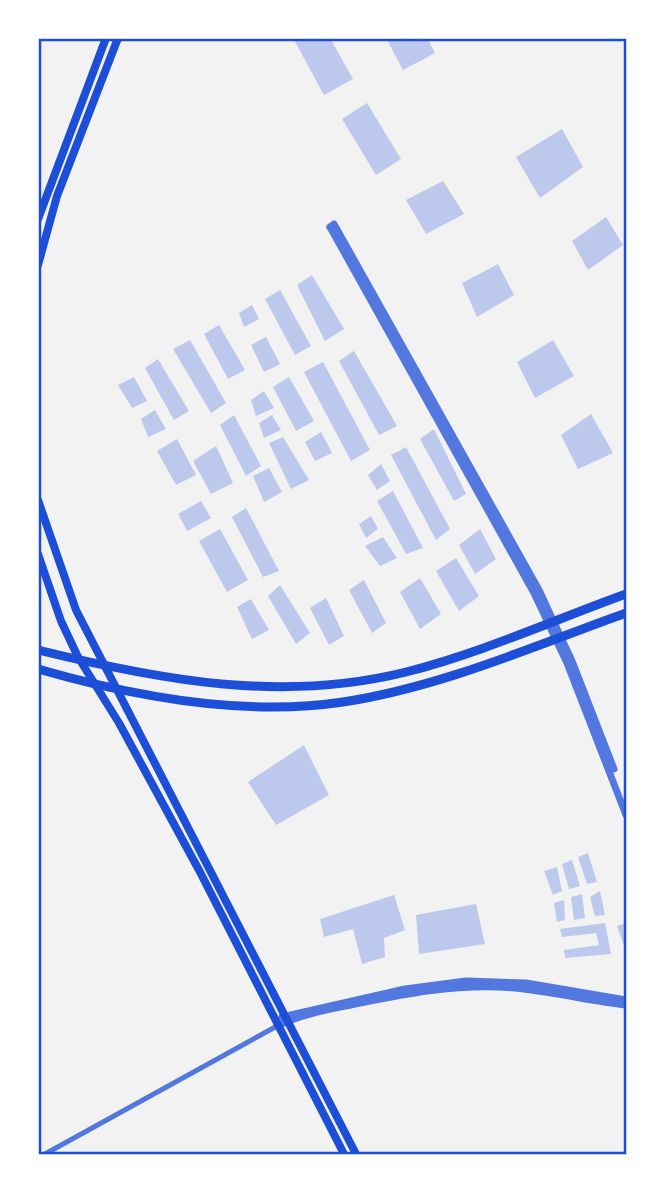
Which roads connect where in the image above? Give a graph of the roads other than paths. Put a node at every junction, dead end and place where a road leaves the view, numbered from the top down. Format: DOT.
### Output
graph roads {
  1 [pos="106,38"];
  2 [pos="118,38"];
  3 [pos="38,219"];
  4 [pos="38,265"];
  5 [pos="38,500"];
  6 [pos="38,554"];
  7 [pos="626,594"];
  8 [pos="626,613"];
  9 [pos="551,621"];
  10 [pos="559,637"];
  11 [pos="38,649"];
  12 [pos="79,659"];
  13 [pos="105,665"];
  14 [pos="38,670"];
  15 [pos="95,684"];
  16 [pos="118,690"];
  17 [pos="626,802"];
  18 [pos="626,815"];
  19 [pos="626,1002"];
  20 [pos="286,1018"];
  21 [pos="276,1023"];
  22 [pos="45,1154"];
  23 [pos="344,1154"];
  24 [pos="356,1154"];
  1 -- 3 [label="main road"];
  2 -- 4 [label="main road"];
  5 -- 13 [label="main road"];
  6 -- 12 [label="main road"];
  7 -- 9 [label="main road"];
  8 -- 10 [label="main road"];
  9 -- 9 [label="street"];
  9 -- 10 [label="street"];
  9 -- 13 [label="main road"];
  10 -- 16 [label="main road"];
  10 -- 17 [label="street"];
  10 -- 18 [label="street"];
  11 -- 12 [label="main road"];
  12 -- 13 [label="main road"];
  12 -- 15 [label="main road"];
  13 -- 16 [label="main road"];
  14 -- 15 [label="main road"];
  15 -- 16 [label="main road"];
  15 -- 21 [label="main road"];
  16 -- 20 [label="main road"];
  19 -- 20 [label="street"];
  20 -- 21 [label="street"];
  20 -- 24 [label="main road"];
  21 -- 22 [label="street"];
  21 -- 23 [label="main road"];
}
